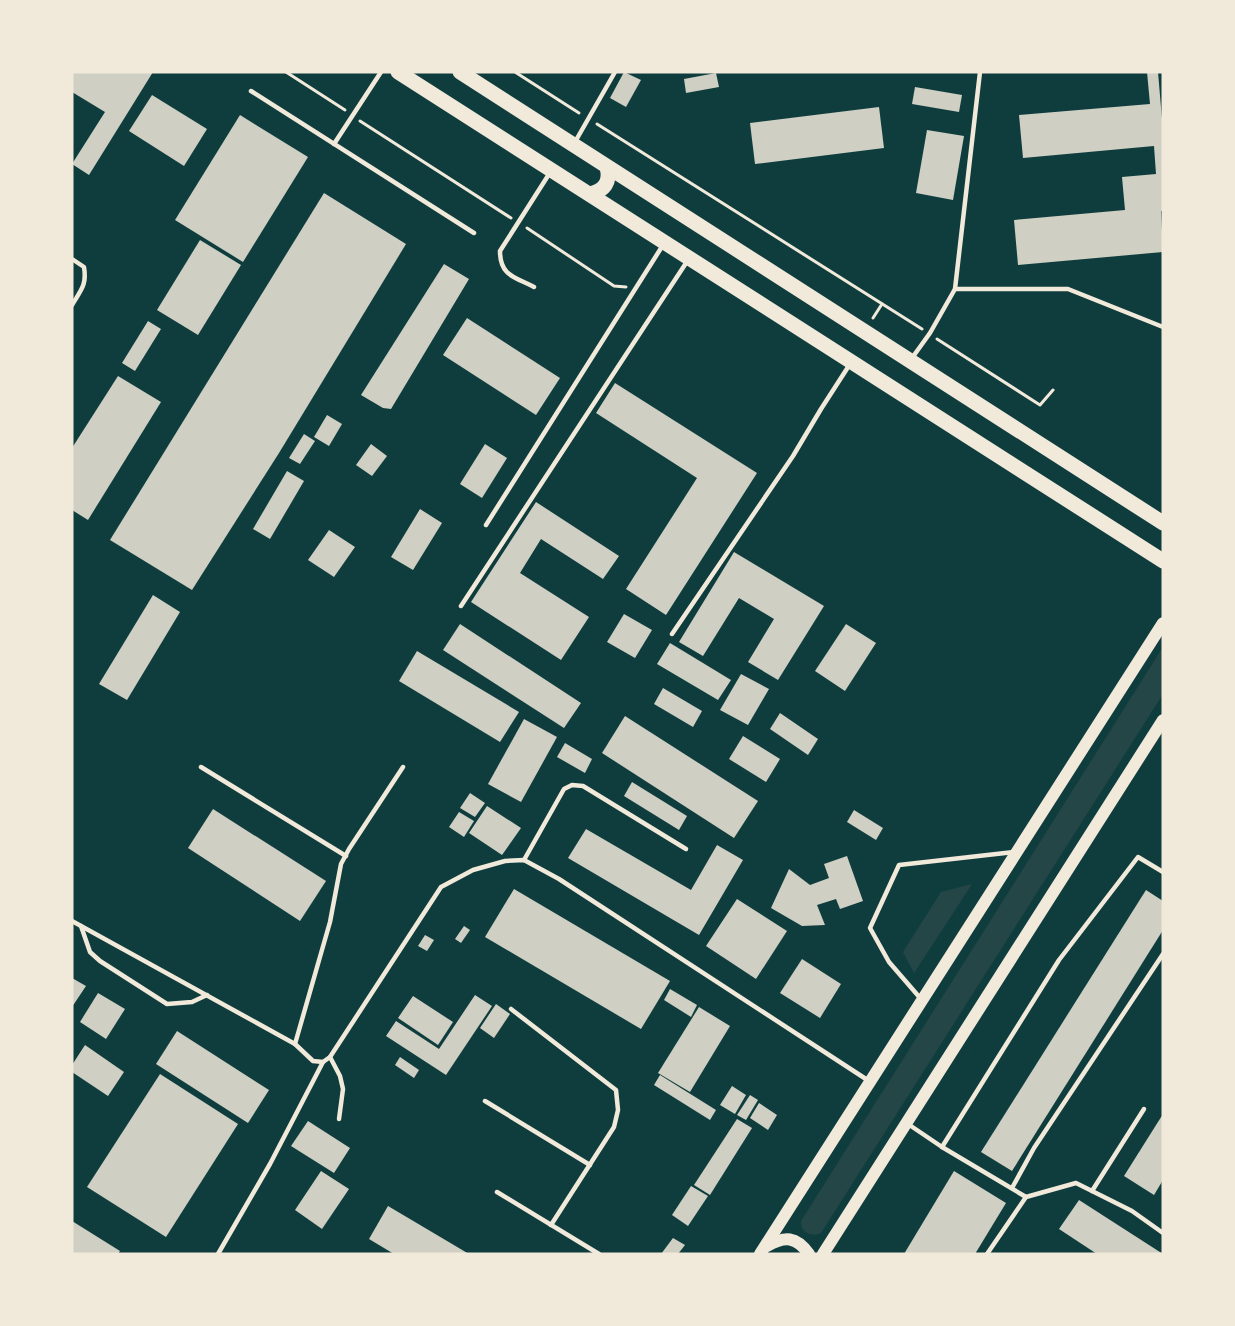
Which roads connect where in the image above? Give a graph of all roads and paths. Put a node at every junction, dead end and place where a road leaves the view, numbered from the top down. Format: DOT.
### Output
graph roads {
  1 [pos="286,72"];
  2 [pos="381,72"];
  3 [pos="398,72"];
  4 [pos="460,72"];
  5 [pos="515,72"];
  6 [pos="615,72"];
  7 [pos="980,72"];
  8 [pos="251,92"];
  9 [pos="353,116"];
  10 [pos="589,119"];
  11 [pos="334,144"];
  12 [pos="573,145"];
  13 [pos="607,167"];
  14 [pos="552,170"];
  15 [pos="590,194"];
  16 [pos="519,222"];
  17 [pos="474,233"];
  18 [pos="665,243"];
  19 [pos="689,258"];
  20 [pos="72,259"];
  21 [pos="534,287"];
  22 [pos="636,287"];
  23 [pos="955,289"];
  24 [pos="72,305"];
  25 [pos="1163,327"];
  26 [pos="930,333"];
  27 [pos="910,360"];
  28 [pos="852,362"];
  29 [pos="1053,390"];
  30 [pos="1163,523"];
  31 [pos="486,525"];
  32 [pos="1163,561"];
  33 [pos="461,606"];
  34 [pos="1163,623"];
  35 [pos="672,634"];
  36 [pos="1163,720"];
  37 [pos="201,767"];
  38 [pos="403,767"];
  39 [pos="686,849"];
  40 [pos="1017,852"];
  41 [pos="346,856"];
  42 [pos="524,860"];
  43 [pos="1163,872"];
  44 [pos="72,921"];
  45 [pos="81,926"];
  46 [pos="1163,954"];
  47 [pos="207,995"];
  48 [pos="922,1000"];
  49 [pos="511,1009"];
  50 [pos="295,1044"];
  51 [pos="330,1057"];
  52 [pos="322,1062"];
  53 [pos="870,1082"];
  54 [pos="485,1101"];
  55 [pos="1144,1109"];
  56 [pos="339,1119"];
  57 [pos="906,1123"];
  58 [pos="942,1147"];
  59 [pos="590,1164"];
  60 [pos="1012,1188"];
  61 [pos="1092,1191"];
  62 [pos="497,1192"];
  63 [pos="1026,1197"];
  64 [pos="551,1225"];
  65 [pos="1163,1233"];
  66 [pos="762,1251"];
  67 [pos="218,1254"];
  68 [pos="599,1254"];
  69 [pos="809,1254"];
  70 [pos="823,1254"];
  71 [pos="987,1254"];
  1 -- 9 [label="path"];
  2 -- 9 [label="lane"];
  3 -- 14 [label="main road"];
  4 -- 12 [label="main road"];
  5 -- 10 [label="path"];
  6 -- 10 [label="lane"];
  7 -- 23 [label="lane"];
  8 -- 11 [label="lane"];
  9 -- 11 [label="lane"];
  9 -- 16 [label="path"];
  10 -- 12 [label="lane"];
  10 -- 26 [label="path"];
  11 -- 17 [label="lane"];
  12 -- 13 [label="main road"];
  13 -- 15 [label="main road"];
  13 -- 27 [label="main road"];
  14 -- 15 [label="main road"];
  14 -- 16 [label="lane"];
  15 -- 18 [label="main road"];
  16 -- 21 [label="lane"];
  16 -- 22 [label="path"];
  18 -- 19 [label="main road"];
  18 -- 22 [label="lane"];
  19 -- 28 [label="main road"];
  19 -- 33 [label="lane"];
  20 -- 24 [label="lane"];
  22 -- 31 [label="lane"];
  23 -- 25 [label="lane"];
  23 -- 26 [label="lane"];
  26 -- 27 [label="lane"];
  26 -- 29 [label="path"];
  27 -- 30 [label="main road"];
  28 -- 32 [label="main road"];
  28 -- 35 [label="lane"];
  34 -- 40 [label="main road"];
  36 -- 57 [label="main road"];
  37 -- 41 [label="lane"];
  38 -- 41 [label="lane"];
  39 -- 42 [label="lane"];
  40 -- 48 [label="main road"];
  40 -- 48 [label="lane"];
  41 -- 50 [label="lane"];
  42 -- 51 [label="lane"];
  42 -- 53 [label="lane"];
  43 -- 58 [label="lane"];
  44 -- 45 [label="lane"];
  45 -- 47 [label="lane"];
  45 -- 47 [label="lane"];
  46 -- 60 [label="lane"];
  47 -- 50 [label="lane"];
  48 -- 53 [label="main road"];
  49 -- 59 [label="lane"];
  50 -- 52 [label="lane"];
  51 -- 52 [label="lane"];
  51 -- 56 [label="lane"];
  52 -- 67 [label="lane"];
  53 -- 66 [label="main road"];
  54 -- 59 [label="lane"];
  55 -- 61 [label="lane"];
  57 -- 58 [label="lane"];
  57 -- 70 [label="main road"];
  58 -- 60 [label="lane"];
  59 -- 64 [label="lane"];
  60 -- 63 [label="lane"];
  61 -- 63 [label="lane"];
  61 -- 65 [label="lane"];
  62 -- 64 [label="lane"];
  63 -- 71 [label="lane"];
  64 -- 68 [label="lane"];
  66 -- 69 [label="main road"];
}
